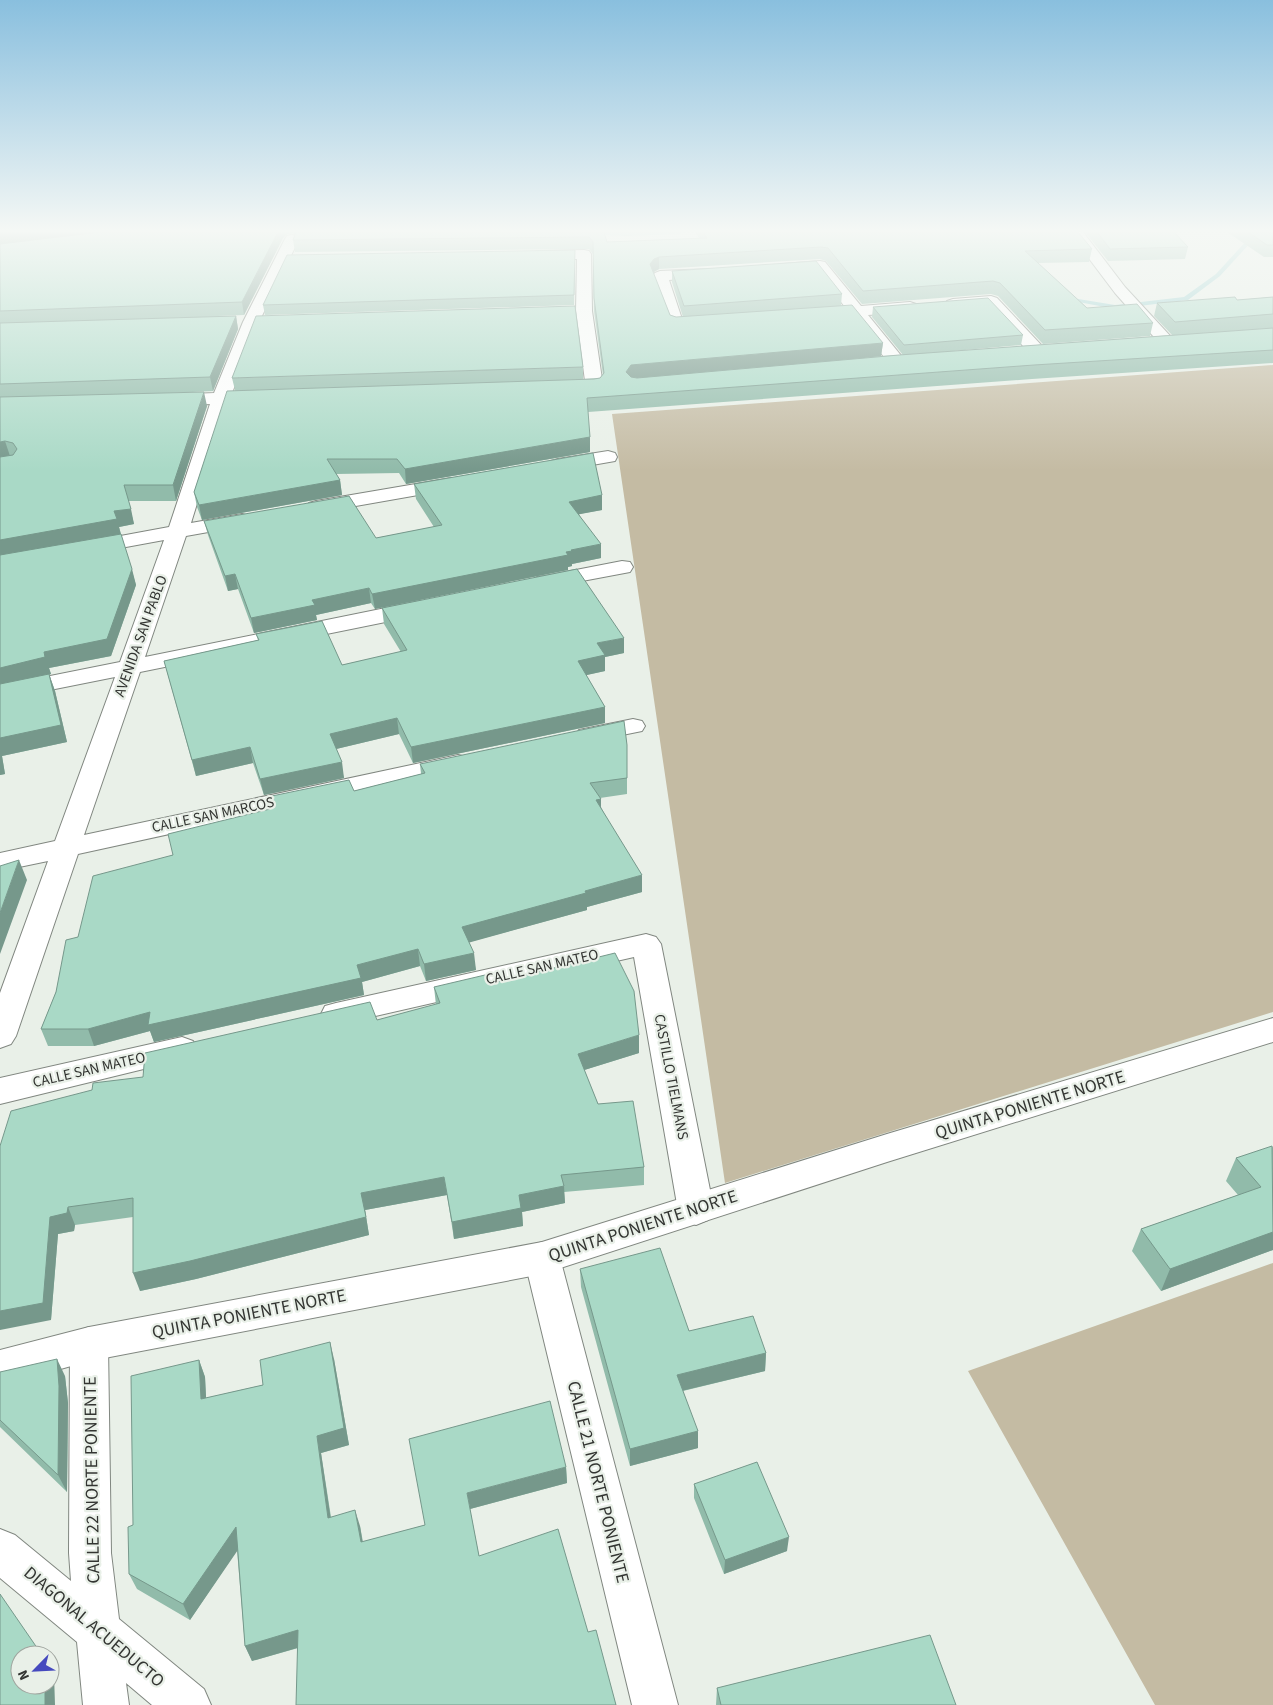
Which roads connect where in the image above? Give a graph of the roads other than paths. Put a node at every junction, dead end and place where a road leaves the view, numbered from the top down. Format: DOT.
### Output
graph roads {
  1 [pos="856,311"];
  2 [pos="257,312"];
  3 [pos="564,312"];
  4 [pos="584,312"];
  5 [pos="672,312"];
  6 [pos="849,312"];
  7 [pos="1001,312"];
  8 [pos="1140,312"];
  9 [pos="806,315"];
  10 [pos="716,321"];
  11 [pos="1186,341"];
  12 [pos="1167,342"];
  13 [pos="1147,344"];
  14 [pos="1058,350"];
  15 [pos="1038,352"];
  16 [pos="1019,353"];
  17 [pos="916,360"];
  18 [pos="897,362"];
  19 [pos="878,363"];
  20 [pos="545,388"];
  21 [pos="280,396"];
  22 [pos="221,398"];
  23 [pos="154,400"];
  24 [pos="608,457"];
  25 [pos="539,468"];
  26 [pos="471,480"];
  27 [pos="295,511"];
  28 [pos="256,518"];
  29 [pos="178,531"];
  30 [pos="66,552"];
  31 [pos="622,567"];
  32 [pos="525,586"];
  33 [pos="438,604"];
  34 [pos="129,667"];
  35 [pos="0,693"];
  36 [pos="633,726"];
  37 [pos="564,740"];
  38 [pos="476,759"];
  39 [pos="67,846"];
  40 [pos="0,862"];
  41 [pos="646,944"];
  42 [pos="309,1020"];
  43 [pos="1273,1030"];
  44 [pos="0,1036"];
  45 [pos="212,1042"];
  46 [pos="0,1091"];
  47 [pos="696,1210"];
  48 [pos="542,1258"];
  49 [pos="89,1344"];
  50 [pos="0,1368"];
  51 [pos="0,1550"];
  52 [pos="99,1632"];
  53 [pos="106,1705"];
  54 [pos="188,1705"];
  55 [pos="655,1705"];
  1 -- 18 [label="street"];
  2 -- 22 [label="street, AVENIDA SAN PABLO"];
  3 -- 4 [label="street"];
  4 -- 20 [label="street"];
  5 -- 10 [label="street"];
  6 -- 9 [label="street"];
  7 -- 15 [label="street"];
  8 -- 12 [label="street"];
  11 -- 12 [label="street"];
  12 -- 13 [label="street"];
  14 -- 15 [label="street"];
  15 -- 16 [label="street"];
  17 -- 18 [label="street"];
  18 -- 19 [label="street"];
  21 -- 22 [label="street"];
  22 -- 23 [label="street"];
  22 -- 29 [label="street, AVENIDA SAN PABLO"];
  24 -- 25 [label="street"];
  26 -- 27 [label="street"];
  28 -- 29 [label="street"];
  29 -- 30 [label="street"];
  29 -- 34 [label="street, AVENIDA SAN PABLO"];
  31 -- 32 [label="street"];
  33 -- 34 [label="street"];
  34 -- 35 [label="street"];
  34 -- 39 [label="street, AVENIDA SAN PABLO"];
  36 -- 37 [label="street"];
  38 -- 39 [label="street, CALLE SAN MARCOS"];
  39 -- 40 [label="street, CALLE SAN MARCOS"];
  39 -- 44 [label="street, AVENIDA SAN PABLO"];
  41 -- 42 [label="street, CALLE SAN MATEO"];
  41 -- 47 [label="street, CASTILLO TIELMANS"];
  43 -- 47 [label="street, QUINTA PONIENTE NORTE"];
  45 -- 46 [label="street, CALLE SAN MATEO"];
  47 -- 48 [label="street, QUINTA PONIENTE NORTE"];
  48 -- 49 [label="street, QUINTA PONIENTE NORTE"];
  48 -- 55 [label="street, CALLE 21 NORTE PONIENTE"];
  49 -- 50 [label="street, QUINTA PONIENTE NORTE"];
  49 -- 52 [label="street, CALLE 22 NORTE PONIENTE"];
  51 -- 52 [label="street, DIAGONAL ACUEDUCTO"];
  52 -- 53 [label="street, CALLE 22 NORTE PONIENTE"];
  52 -- 54 [label="street, DIAGONAL ACUEDUCTO"];
}
